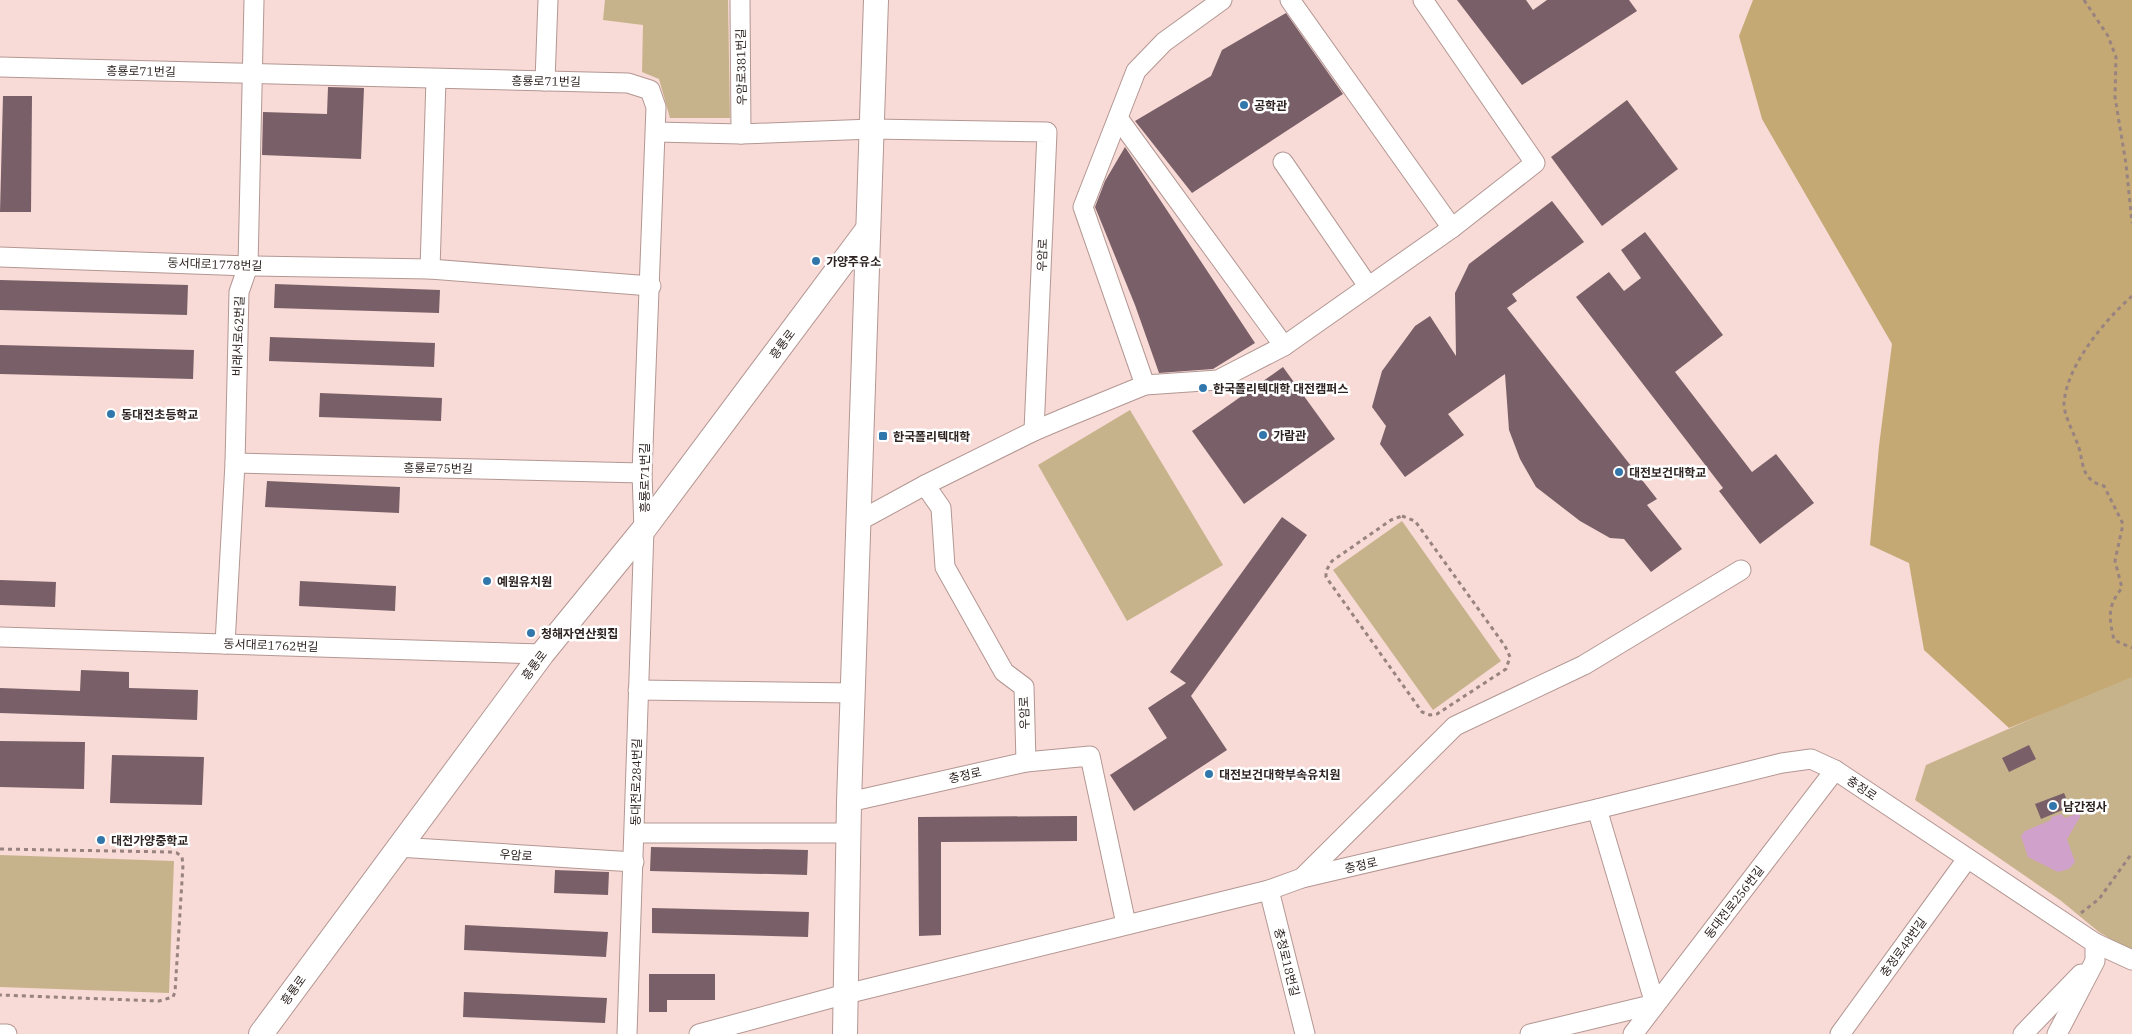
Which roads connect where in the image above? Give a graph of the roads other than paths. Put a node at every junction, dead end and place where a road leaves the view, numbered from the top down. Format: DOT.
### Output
graph roads {
  1 [pos="254,0"];
  2 [pos="548,0"];
  3 [pos="740,0"];
  4 [pos="876,0"];
  5 [pos="1222,0"];
  6 [pos="1290,0"];
  7 [pos="1423,0"];
  8 [pos="0,68"];
  9 [pos="251,73"];
  10 [pos="436,79"];
  11 [pos="545,81"];
  12 [pos="1118,118"];
  13 [pos="872,130"];
  14 [pos="656,132"];
  15 [pos="741,134"];
  16 [pos="1283,162"];
  17 [pos="868,228"];
  18 [pos="1452,228"];
  19 [pos="0,257"];
  20 [pos="248,266"];
  21 [pos="430,269"];
  22 [pos="651,286"];
  23 [pos="1368,286"];
  24 [pos="1284,346"];
  25 [pos="1145,385"];
  26 [pos="1034,431"];
  27 [pos="235,463"];
  28 [pos="642,473"];
  29 [pos="925,485"];
  30 [pos="858,521"];
  31 [pos="644,529"];
  32 [pos="1742,570"];
  33 [pos="0,637"];
  34 [pos="225,644"];
  35 [pos="542,654"];
  36 [pos="638,690"];
  37 [pos="853,693"];
  38 [pos="1026,762"];
  39 [pos="1835,770"];
  40 [pos="849,802"];
  41 [pos="1597,809"];
  42 [pos="635,833"];
  43 [pos="848,833"];
  44 [pos="398,847"];
  45 [pos="1967,859"];
  46 [pos="634,862"];
  47 [pos="1302,878"];
  48 [pos="1270,890"];
  49 [pos="1126,924"];
  50 [pos="2095,952"];
  51 [pos="2132,960"];
  52 [pos="846,994"];
  53 [pos="1655,1004"];
  54 [pos="0,1034"];
  55 [pos="7,1034"];
  56 [pos="261,1034"];
  57 [pos="627,1034"];
  58 [pos="699,1034"];
  59 [pos="845,1034"];
  60 [pos="1305,1034"];
  61 [pos="1530,1034"];
  62 [pos="1633,1034"];
  63 [pos="1840,1034"];
  64 [pos="2022,1034"];
  65 [pos="2057,1034"];
  1 -- 9 [label="street, 비래서로62번길"];
  2 -- 11 [label="street"];
  3 -- 15 [label="street, 우암로381번길"];
  4 -- 13 [label="main road"];
  5 -- 12 [label="street"];
  6 -- 18 [label="street"];
  7 -- 18 [label="street"];
  8 -- 9 [label="street, 흥룡로71번길"];
  9 -- 10 [label="street, 흥룡로71번길"];
  9 -- 20 [label="street, 비래서로62번길"];
  10 -- 11 [label="street, 흥룡로71번길"];
  10 -- 21 [label="street"];
  11 -- 14 [label="street, 흥룡로71번길"];
  12 -- 24 [label="street"];
  12 -- 25 [label="street"];
  13 -- 15 [label="street, 우암로"];
  13 -- 17 [label="main road"];
  13 -- 26 [label="street, 우암로"];
  14 -- 15 [label="street, 우암로"];
  14 -- 22 [label="street, 흥룡로71번길"];
  16 -- 23 [label="street"];
  17 -- 30 [label="main road"];
  17 -- 31 [label="main road, 흥룡로"];
  18 -- 23 [label="street"];
  19 -- 20 [label="street, 동서대로1778번길"];
  20 -- 21 [label="street, 동서대로1778번길"];
  20 -- 27 [label="street, 비래서로62번길"];
  21 -- 22 [label="street, 동서대로1778번길"];
  22 -- 28 [label="street, 흥룡로71번길"];
  23 -- 24 [label="street"];
  24 -- 25 [label="street"];
  25 -- 26 [label="street"];
  26 -- 29 [label="street"];
  27 -- 28 [label="street, 흥룡로75번길"];
  27 -- 34 [label="street, 비래서로62번길"];
  28 -- 31 [label="street, 흥룡로71번길"];
  29 -- 30 [label="street"];
  29 -- 38 [label="street, 우암로"];
  30 -- 37 [label="main road"];
  31 -- 35 [label="main road, 흥룡로"];
  31 -- 36 [label="street, 동대전로284번길"];
  32 -- 47 [label="street"];
  33 -- 34 [label="street, 동서대로1762번길"];
  34 -- 35 [label="street, 동서대로1762번길"];
  35 -- 44 [label="main road, 흥룡로"];
  36 -- 37 [label="street"];
  36 -- 42 [label="street, 동대전로284번길"];
  37 -- 40 [label="main road"];
  38 -- 40 [label="street, 충정로"];
  38 -- 49 [label="street, 충정로"];
  39 -- 41 [label="street, 충정로"];
  39 -- 45 [label="street, 충정로"];
  39 -- 53 [label="street, 동대전로256번길"];
  40 -- 43 [label="main road"];
  41 -- 47 [label="street, 충정로"];
  41 -- 53 [label="street"];
  42 -- 43 [label="street"];
  42 -- 46 [label="street, 동대전로284번길"];
  43 -- 52 [label="main road"];
  44 -- 46 [label="street, 우암로"];
  44 -- 56 [label="main road, 흥룡로"];
  45 -- 50 [label="street, 충정로"];
  45 -- 63 [label="street, 충정로48번길"];
  46 -- 57 [label="street, 동대전로284번길"];
  47 -- 48 [label="street, 충정로"];
  48 -- 49 [label="street, 충정로"];
  48 -- 60 [label="street, 충정로18번길"];
  49 -- 52 [label="street, 충정로"];
  50 -- 51 [label="street, 충정로"];
  50 -- 64 [label="street"];
  50 -- 65 [label="street"];
  52 -- 58 [label="street, 충정로"];
  52 -- 59 [label="main road"];
  53 -- 61 [label="street"];
  53 -- 62 [label="street, 동대전로256번길"];
  54 -- 55 [label="street"];
}
